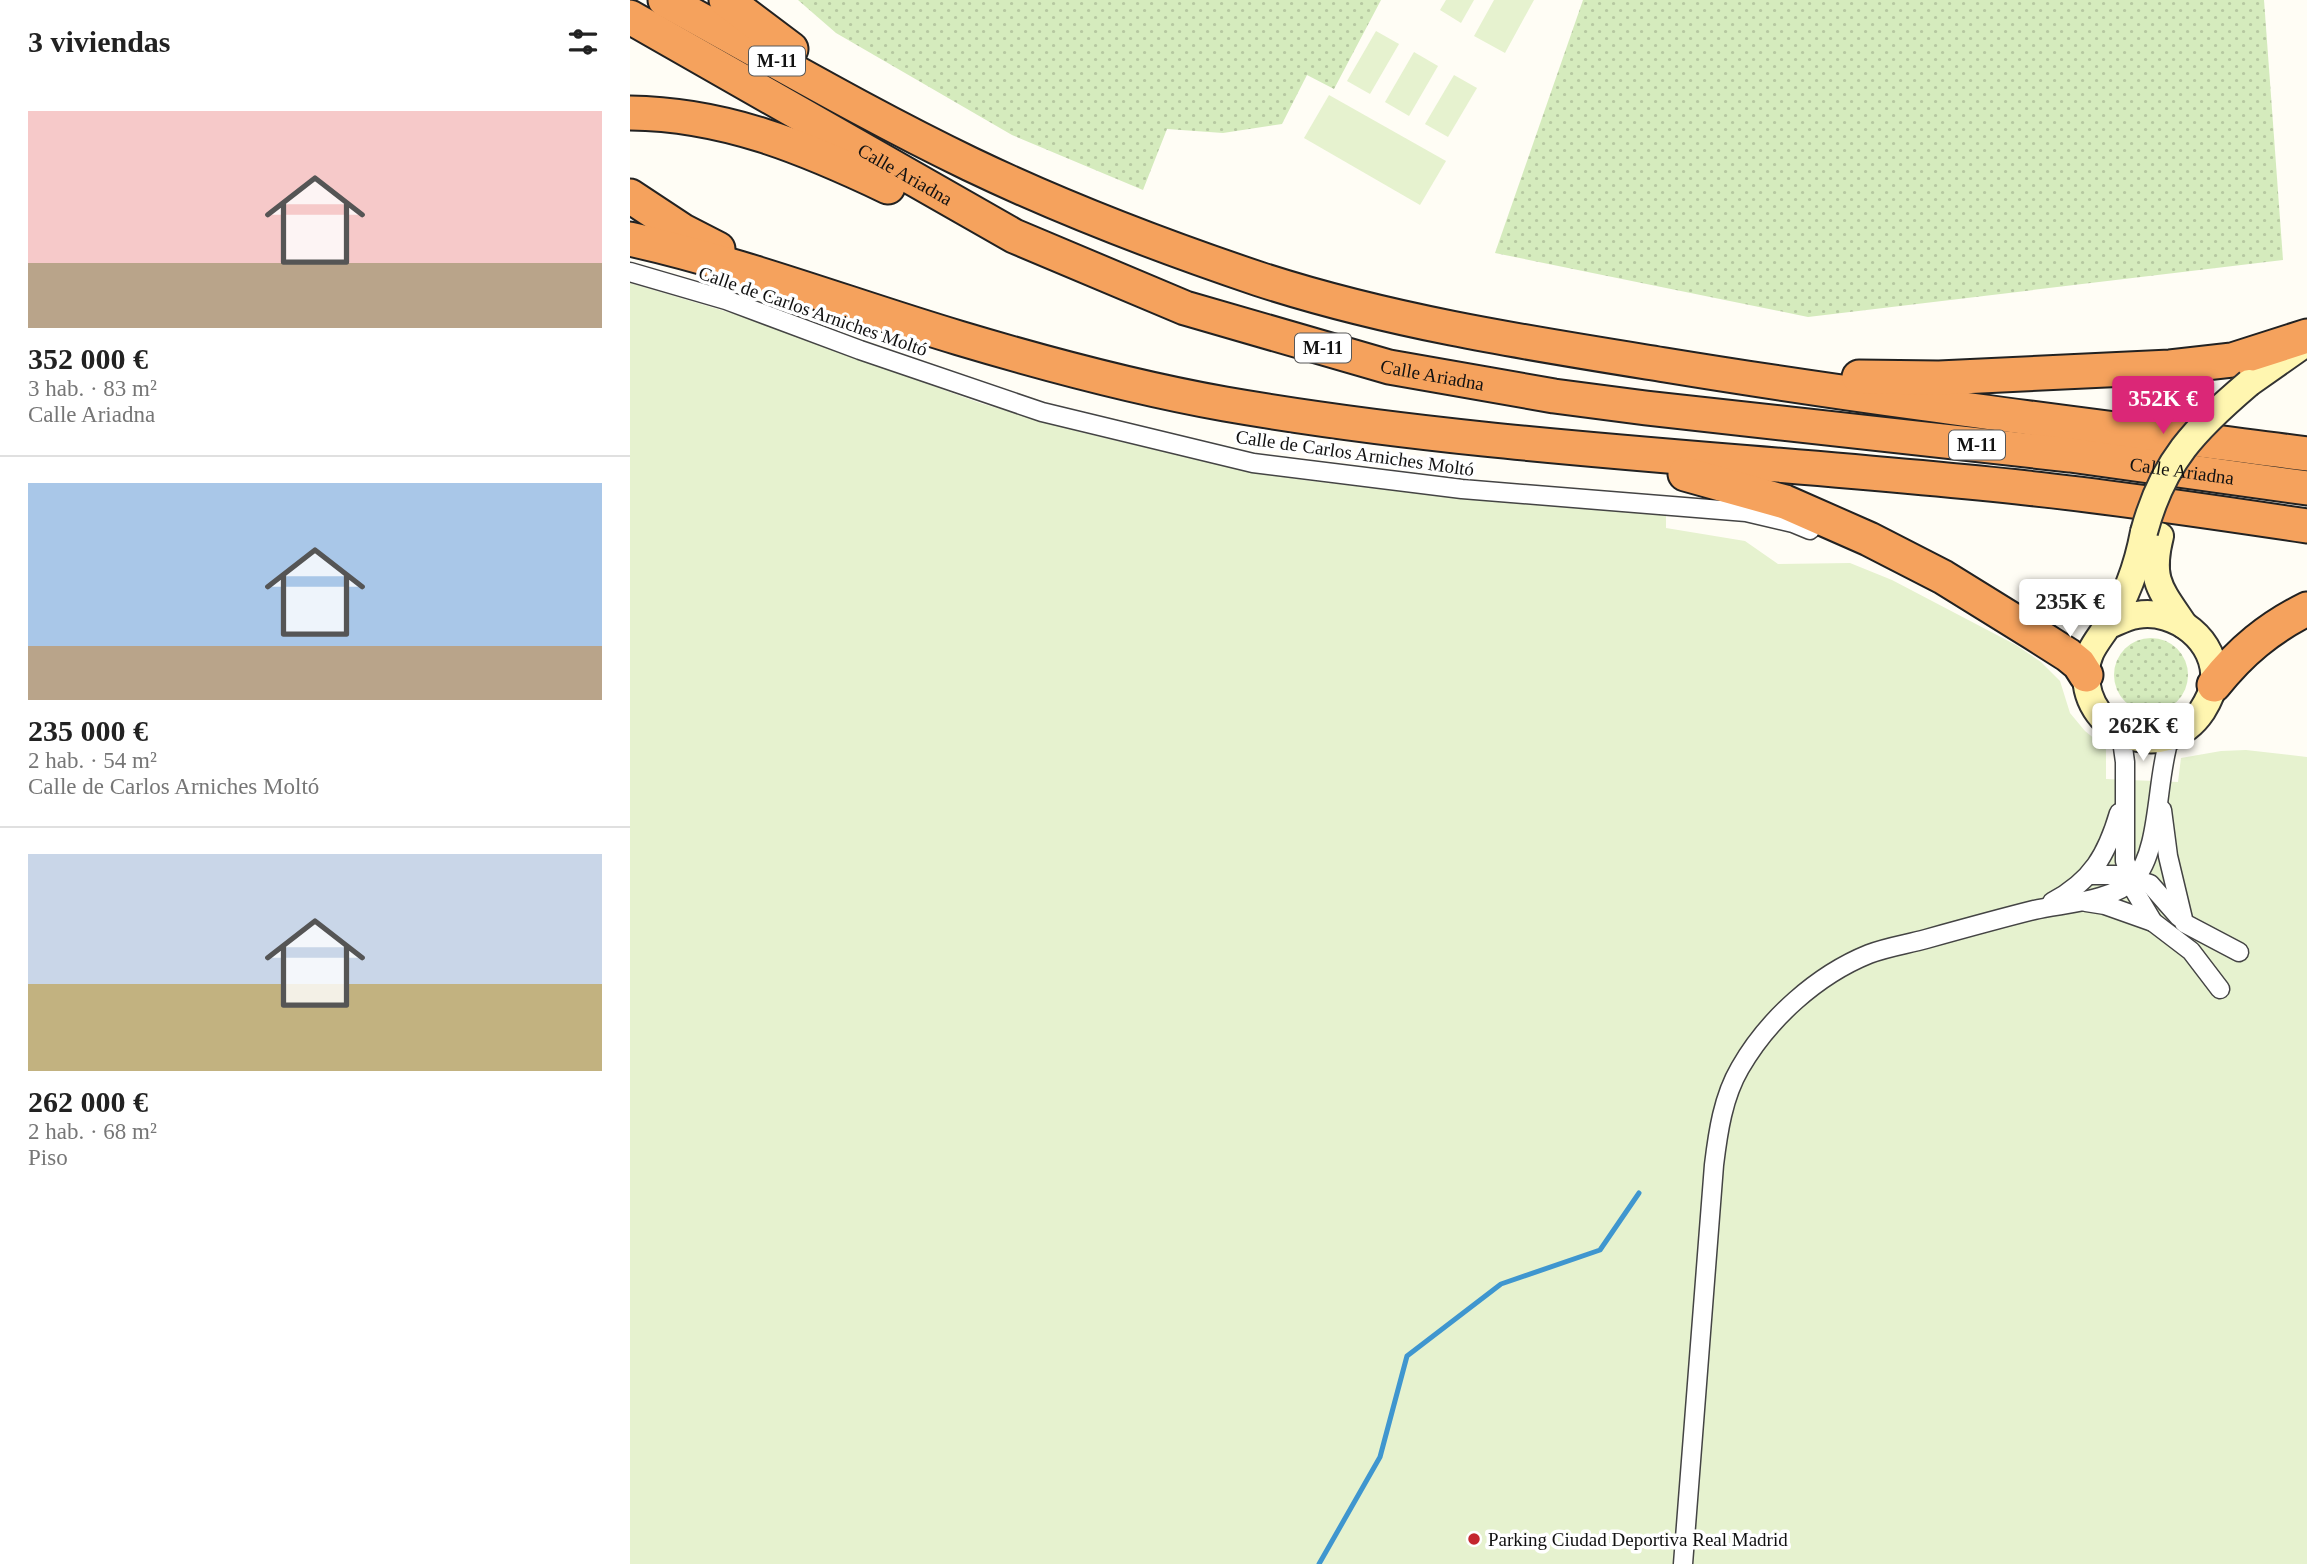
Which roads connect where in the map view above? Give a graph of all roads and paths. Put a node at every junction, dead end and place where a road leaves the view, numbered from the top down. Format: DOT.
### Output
graph roads {
  1 [pos="665,0"];
  2 [pos="726,0"];
  3 [pos="630,17"];
  4 [pos="630,113"];
  5 [pos="889,121"];
  6 [pos="630,196"];
  7 [pos="1014,236"];
  8 [pos="630,239"];
  9 [pos="630,272"];
  10 [pos="770,276"];
  11 [pos="2307,336"];
  12 [pos="2307,342"];
  13 [pos="2307,362"];
  14 [pos="1738,377"];
  15 [pos="2254,389"];
  16 [pos="1574,448"];
  17 [pos="2307,454"];
  18 [pos="2307,488"];
  19 [pos="2307,526"];
  20 [pos="2152,534"];
  21 [pos="2307,609"];
  22 [pos="2184,625"];
  23 [pos="2107,626"];
  24 [pos="2035,634"];
  25 [pos="2086,675"];
  26 [pos="2214,685"];
  27 [pos="2121,733"];
  28 [pos="2170,737"];
  29 [pos="2159,786"];
  30 [pos="2123,799"];
  31 [pos="2089,875"];
  32 [pos="2133,880"];
  33 [pos="2082,902"];
  34 [pos="2036,910"];
  35 [pos="2153,922"];
  36 [pos="2184,923"];
  37 [pos="2211,959"];
  38 [pos="1683,1564"];
  1 -- 5 [label="highway, Calle Ariadna / M-11"];
  2 -- 5 [label="highway"];
  3 -- 7 [label="highway, Calle Ariadna / M-11"];
  4 -- 7 [label="highway"];
  5 -- 14 [label="highway, Calle Ariadna / M-11"];
  6 -- 10 [label="highway"];
  7 -- 18 [label="highway, Calle Ariadna / M-11"];
  8 -- 10 [label="highway"];
  9 -- 24 [label="street, Calle de Carlos Arniches Moltó"];
  10 -- 16 [label="highway"];
  11 -- 14 [label="highway"];
  12 -- 15 [label="street"];
  13 -- 15 [label="street"];
  14 -- 17 [label="highway, Calle Ariadna / M-11"];
  15 -- 20 [label="street, bridge"];
  16 -- 19 [label="highway"];
  16 -- 24 [label="highway"];
  20 -- 22 [label="street"];
  20 -- 23 [label="street"];
  21 -- 26 [label="highway"];
  22 -- 23 [label="street"];
  22 -- 26 [label="street"];
  23 -- 25 [label="street"];
  24 -- 25 [label="highway"];
  25 -- 27 [label="street"];
  26 -- 28 [label="street"];
  27 -- 28 [label="street"];
  27 -- 30 [label="street"];
  28 -- 29 [label="street"];
  29 -- 32 [label="street"];
  29 -- 36 [label="street"];
  30 -- 31 [label="street"];
  30 -- 32 [label="street"];
  31 -- 32 [label="street"];
  31 -- 34 [label="street"];
  32 -- 33 [label="street"];
  32 -- 35 [label="street"];
  32 -- 36 [label="street"];
  33 -- 34 [label="street"];
  33 -- 35 [label="street"];
  34 -- 38 [label="street"];
  35 -- 37 [label="street"];
  36 -- 37 [label="street"];
  36 -- 37 [label="street"];
}
